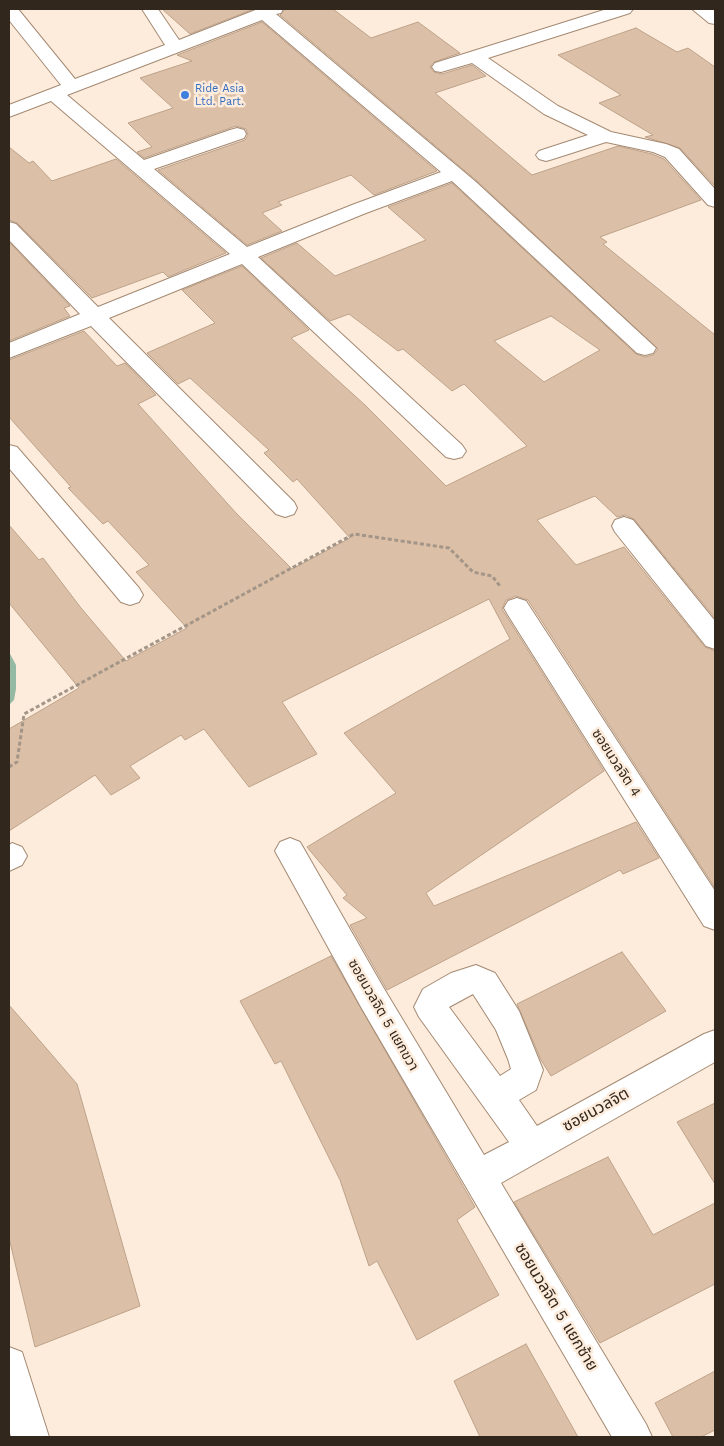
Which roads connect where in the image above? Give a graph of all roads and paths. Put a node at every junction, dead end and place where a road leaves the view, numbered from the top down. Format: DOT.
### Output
graph roads {
  1 [pos="9,9"];
  2 [pos="624,9"];
  3 [pos="701,9"];
  4 [pos="150,10"];
  5 [pos="270,11"];
  6 [pos="715,19"];
  7 [pos="175,47"];
  8 [pos="475,57"];
  9 [pos="441,67"];
  10 [pos="63,90"];
  11 [pos="9,111"];
  12 [pos="237,134"];
  13 [pos="605,136"];
  14 [pos="546,155"];
  15 [pos="142,167"];
  16 [pos="454,174"];
  17 [pos="715,201"];
  18 [pos="9,228"];
  19 [pos="245,256"];
  20 [pos="94,316"];
  21 [pos="645,348"];
  22 [pos="9,351"];
  23 [pos="454,451"];
  24 [pos="9,453"];
  25 [pos="284,508"];
  26 [pos="624,526"];
  27 [pos="130,595"];
  28 [pos="517,608"];
  29 [pos="715,639"];
  30 [pos="9,767"];
  31 [pos="290,851"];
  32 [pos="715,917"];
  33 [pos="715,1045"];
  34 [pos="496,1096"];
  35 [pos="532,1146"];
  36 [pos="478,1177"];
  37 [pos="9,1365"];
  38 [pos="30,1437"];
  39 [pos="633,1437"];
  1 -- 10 [label="street"];
  2 -- 8 [label="street"];
  3 -- 6 [label="street"];
  4 -- 7 [label="street"];
  5 -- 7 [label="street"];
  5 -- 16 [label="street"];
  7 -- 10 [label="street"];
  8 -- 9 [label="street"];
  8 -- 13 [label="street"];
  10 -- 11 [label="street"];
  10 -- 15 [label="street"];
  12 -- 15 [label="street"];
  13 -- 14 [label="street"];
  13 -- 17 [label="street"];
  15 -- 19 [label="street"];
  16 -- 19 [label="street"];
  16 -- 21 [label="street"];
  18 -- 20 [label="street"];
  19 -- 20 [label="street"];
  19 -- 23 [label="street"];
  20 -- 22 [label="street"];
  20 -- 25 [label="street"];
  24 -- 27 [label="street"];
  26 -- 29 [label="street"];
  28 -- 30 [label="path"];
  28 -- 32 [label="street, ซอยนวลจิต 4"];
  31 -- 36 [label="street, ซอยนวลจิต 5 แยกขวา"];
  33 -- 35 [label="street, ซอยนวลจิต"];
  34 -- 35 [label="street"];
  35 -- 36 [label="street, ซอยนวลจิต"];
  36 -- 39 [label="street, ซอยนวลจิต 5 แยกซ้าย"];
  37 -- 38 [label="street"];
}
